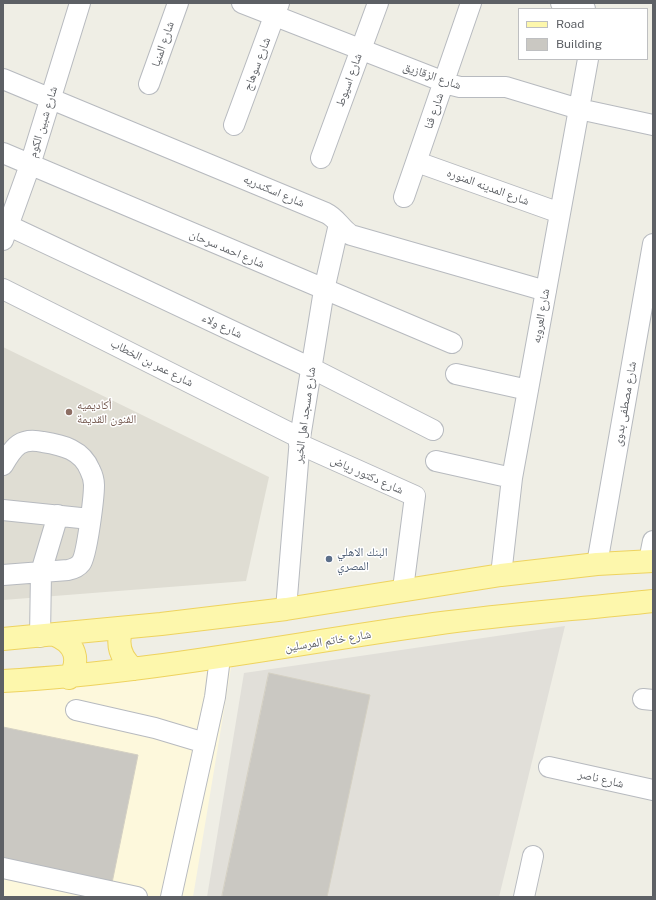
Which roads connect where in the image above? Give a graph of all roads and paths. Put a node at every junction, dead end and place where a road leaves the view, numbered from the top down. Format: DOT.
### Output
graph roads {
  1 [pos="80,3"];
  2 [pos="178,3"];
  3 [pos="242,3"];
  4 [pos="378,3"];
  5 [pos="472,3"];
  6 [pos="561,3"];
  7 [pos="581,8"];
  8 [pos="277,10"];
  9 [pos="361,50"];
  10 [pos="588,60"];
  11 [pos="3,79"];
  12 [pos="444,82"];
  13 [pos="149,84"];
  14 [pos="50,98"];
  15 [pos="579,109"];
  16 [pos="234,125"];
  17 [pos="653,125"];
  18 [pos="3,153"];
  19 [pos="321,158"];
  20 [pos="416,162"];
  21 [pos="30,165"];
  22 [pos="404,197"];
  23 [pos="560,213"];
  24 [pos="339,224"];
  25 [pos="5,230"];
  26 [pos="653,244"];
  27 [pos="3,289"];
  28 [pos="324,290"];
  29 [pos="546,291"];
  30 [pos="452,343"];
  31 [pos="311,368"];
  32 [pos="456,374"];
  33 [pos="528,390"];
  34 [pos="433,430"];
  35 [pos="300,441"];
  36 [pos="436,461"];
  37 [pos="3,465"];
  38 [pos="512,478"];
  39 [pos="3,510"];
  40 [pos="58,515"];
  41 [pos="90,519"];
  42 [pos="652,554"];
  43 [pos="597,564"];
  44 [pos="41,572"];
  45 [pos="500,575"];
  46 [pos="3,576"];
  47 [pos="403,589"];
  48 [pos="653,601"];
  49 [pos="286,609"];
  50 [pos="122,628"];
  51 [pos="48,636"];
  52 [pos="3,639"];
  53 [pos="214,659"];
  54 [pos="134,668"];
  55 [pos="69,678"];
  56 [pos="3,681"];
  57 [pos="76,710"];
  58 [pos="200,741"];
  59 [pos="548,767"];
  60 [pos="653,790"];
  61 [pos="533,856"];
  62 [pos="3,868"];
  63 [pos="137,897"];
  64 [pos="158,897"];
  65 [pos="171,897"];
  66 [pos="524,897"];
  1 -- 14 [label="street, شارع شبين الكوم"];
  2 -- 13 [label="street, شارع المنيا"];
  3 -- 8 [label="street, شارع الزقازيق"];
  4 -- 9 [label="street, شارع اسيوط"];
  5 -- 12 [label="street, شارع قنا"];
  6 -- 7 [label="street"];
  8 -- 9 [label="street, شارع الزقازيق"];
  8 -- 16 [label="street, شارع سوهاج"];
  9 -- 12 [label="street, شارع الزقازيق"];
  9 -- 19 [label="street, شارع اسيوط"];
  10 -- 15 [label="street, شارع العروبه"];
  11 -- 14 [label="street, شارع اسكندريه"];
  12 -- 15 [label="street, شارع الزقازيق"];
  12 -- 20 [label="street, شارع قنا"];
  14 -- 21 [label="street, شارع شبين الكوم"];
  14 -- 24 [label="street, شارع اسكندريه"];
  15 -- 17 [label="street, شارع الزقازيق"];
  15 -- 23 [label="street, شارع العروبه"];
  18 -- 21 [label="street, شارع احمد سرحان"];
  20 -- 22 [label="street, شارع قنا"];
  20 -- 23 [label="street, شارع المدينه المنوره"];
  21 -- 25 [label="street, شارع شبين الكوم"];
  21 -- 28 [label="street, شارع احمد سرحان"];
  23 -- 29 [label="street, شارع العروبه"];
  24 -- 28 [label="street, شارع مسجد اهل الخير"];
  24 -- 29 [label="street, شارع اسكندريه"];
  25 -- 31 [label="street, شارع ولاء"];
  26 -- 43 [label="street, شارع مصطفى بدوى"];
  27 -- 35 [label="street, شارع عمر بن الخطاب"];
  28 -- 30 [label="street, شارع احمد سرحان"];
  28 -- 31 [label="street, شارع مسجد اهل الخير"];
  29 -- 33 [label="street, شارع العروبه"];
  31 -- 34 [label="street, شارع ولاء"];
  31 -- 35 [label="street, شارع مسجد اهل الخير"];
  32 -- 33 [label="street"];
  33 -- 38 [label="street, شارع العروبه"];
  35 -- 47 [label="street, شارع دكتور رياض"];
  35 -- 49 [label="street, شارع مسجد اهل الخير"];
  36 -- 38 [label="street"];
  37 -- 41 [label="street"];
  38 -- 45 [label="street, شارع العروبه"];
  39 -- 40 [label="street"];
  40 -- 41 [label="street"];
  40 -- 44 [label="street"];
  41 -- 44 [label="street"];
  42 -- 43 [label="main road"];
  43 -- 45 [label="main road"];
  44 -- 46 [label="street"];
  44 -- 51 [label="street"];
  45 -- 47 [label="main road"];
  47 -- 49 [label="main road"];
  48 -- 53 [label="main road, شارع خاتم المرسلين"];
  49 -- 50 [label="main road"];
  50 -- 51 [label="main road"];
  50 -- 54 [label="main road"];
  51 -- 52 [label="main road"];
  51 -- 55 [label="main road"];
  53 -- 54 [label="main road, شارع خاتم المرسلين"];
  53 -- 58 [label="street"];
  54 -- 55 [label="main road, شارع خاتم المرسلين"];
  55 -- 56 [label="main road, شارع خاتم المرسلين"];
  57 -- 58 [label="street"];
  58 -- 64 [label="street"];
  58 -- 65 [label="street"];
  59 -- 60 [label="street, شارع ناصر"];
  61 -- 66 [label="street"];
  62 -- 63 [label="street"];
}
